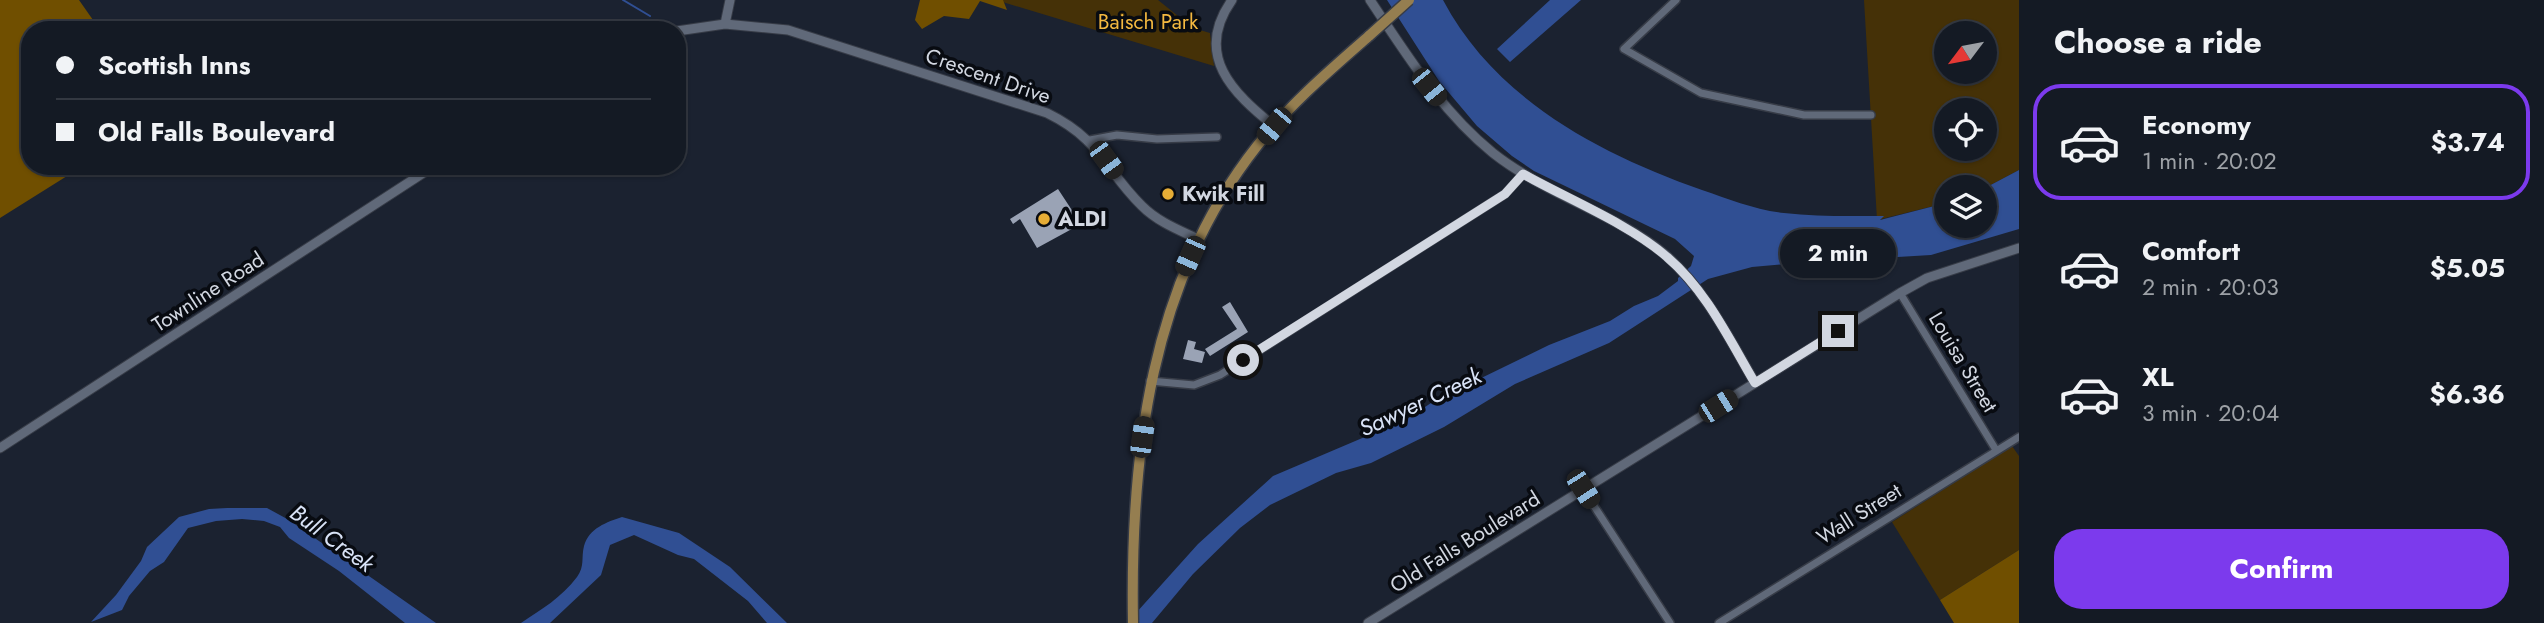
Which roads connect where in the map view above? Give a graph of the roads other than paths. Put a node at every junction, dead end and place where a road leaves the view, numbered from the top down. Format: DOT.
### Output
graph roads {
  1 [pos="730,0"];
  2 [pos="1232,0"];
  3 [pos="1370,0"];
  4 [pos="1409,0"];
  5 [pos="1676,0"];
  6 [pos="725,24"];
  7 [pos="686,30"];
  8 [pos="1871,115"];
  9 [pos="1274,126"];
  10 [pos="1217,137"];
  11 [pos="1090,140"];
  12 [pos="1523,174"];
  13 [pos="421,175"];
  14 [pos="1198,239"];
  15 [pos="2019,248"];
  16 [pos="1900,293"];
  17 [pos="1150,381"];
  18 [pos="1755,383"];
  19 [pos="2019,437"];
  20 [pos="0,448"];
  21 [pos="1996,450"];
  22 [pos="1583,489"];
  23 [pos="1133,617"];
  24 [pos="1368,623"];
  25 [pos="1670,623"];
  26 [pos="1719,623"];
  1 -- 6 [label="street"];
  2 -- 9 [label="street"];
  3 -- 12 [label="street"];
  4 -- 9 [label="main road, bridge"];
  5 -- 8 [label="street"];
  6 -- 7 [label="street"];
  6 -- 11 [label="street, Crescent Drive"];
  9 -- 14 [label="main road"];
  10 -- 11 [label="street"];
  11 -- 14 [label="street, Crescent Drive"];
  12 -- 17 [label="street"];
  12 -- 18 [label="street"];
  13 -- 20 [label="street, Townline Road"];
  14 -- 17 [label="main road"];
  15 -- 16 [label="street, Old Falls Boulevard"];
  16 -- 18 [label="street, Old Falls Boulevard"];
  16 -- 21 [label="street, Louisa Street"];
  17 -- 23 [label="main road"];
  18 -- 22 [label="street, Old Falls Boulevard"];
  19 -- 21 [label="street, Wall Street"];
  21 -- 26 [label="street, Wall Street"];
  22 -- 24 [label="street, Old Falls Boulevard"];
  22 -- 25 [label="street"];
}
